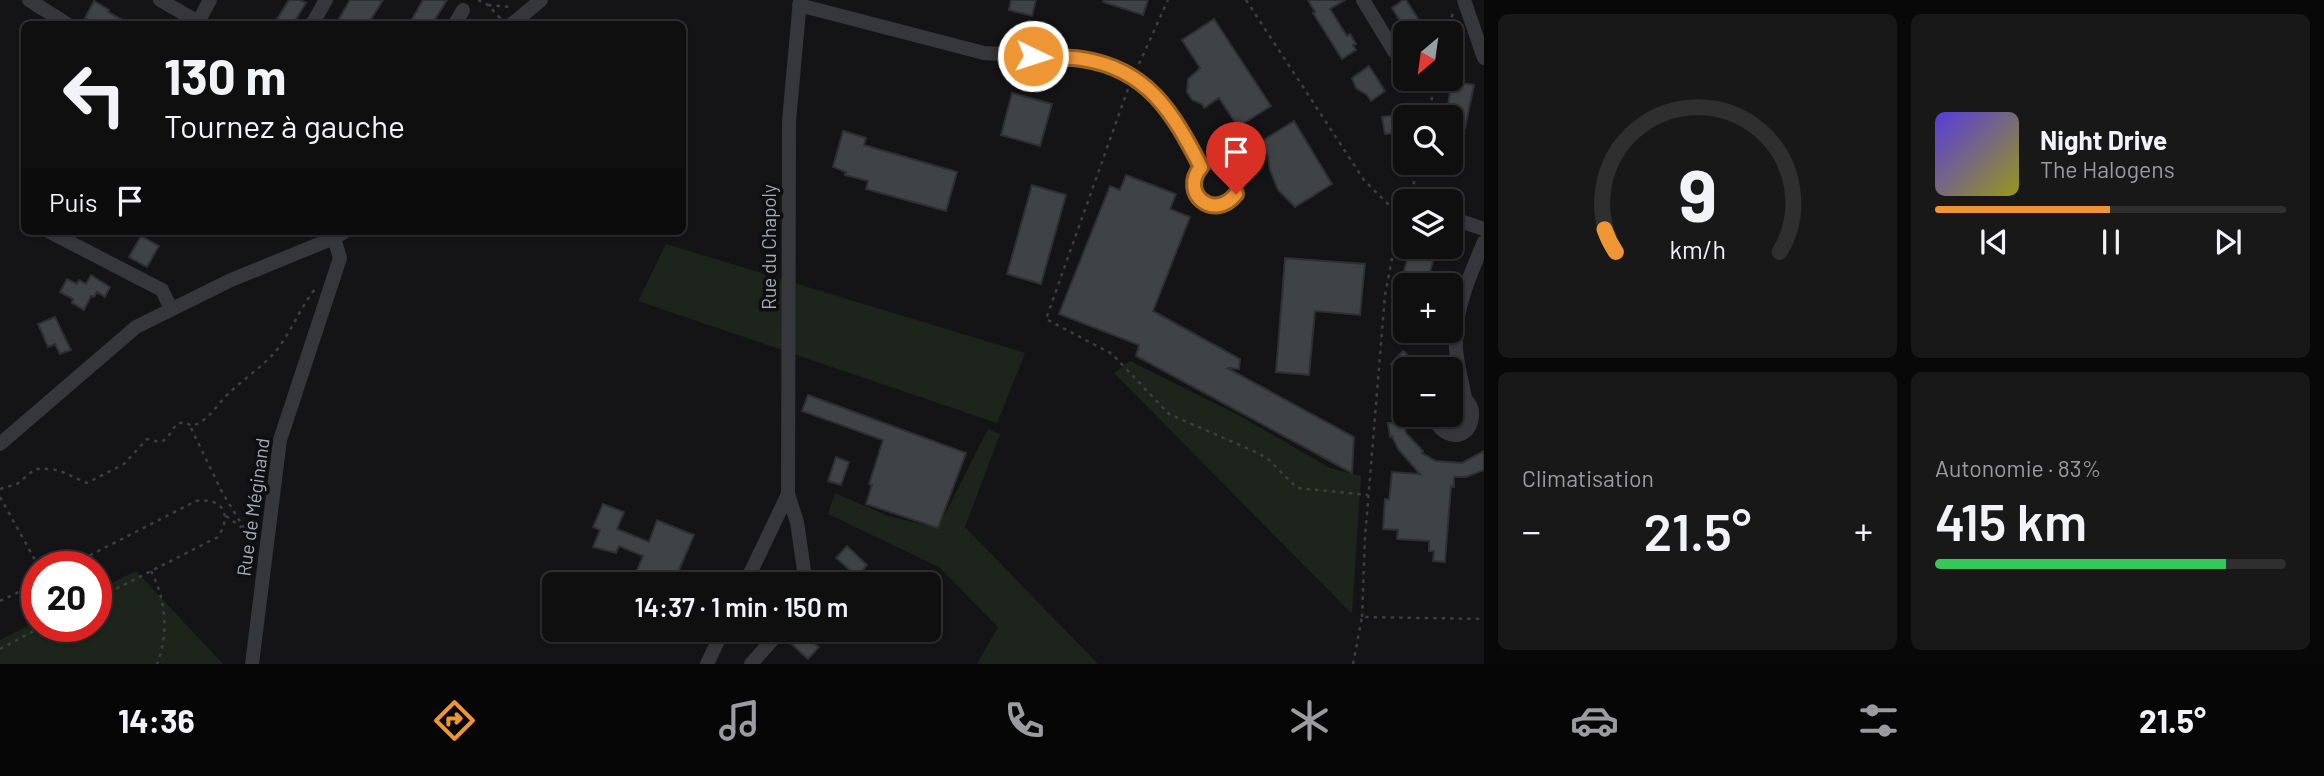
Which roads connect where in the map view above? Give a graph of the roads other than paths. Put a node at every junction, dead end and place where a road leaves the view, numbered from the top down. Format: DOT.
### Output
graph roads {
  1 [pos="29,0"];
  2 [pos="160,0"];
  3 [pos="211,0"];
  4 [pos="326,0"];
  5 [pos="541,0"];
  6 [pos="1363,0"];
  7 [pos="1464,0"];
  8 [pos="799,3"];
  9 [pos="463,10"];
  10 [pos="62,21"];
  11 [pos="197,21"];
  12 [pos="201,21"];
  13 [pos="314,21"];
  14 [pos="457,21"];
  15 [pos="516,21"];
  16 [pos="1393,49"];
  17 [pos="1484,58"];
  18 [pos="1201,167"];
  19 [pos="1463,222"];
  20 [pos="1484,229"];
  21 [pos="56,235"];
  22 [pos="340,235"];
  23 [pos="1484,242"];
  24 [pos="171,309"];
  25 [pos="1457,357"];
  26 [pos="1463,400"];
  27 [pos="1440,427"];
  28 [pos="0,444"];
  29 [pos="788,494"];
  30 [pos="751,572"];
  31 [pos="804,572"];
  32 [pos="717,642"];
  33 [pos="770,642"];
  34 [pos="252,664"];
  35 [pos="707,664"];
  36 [pos="751,664"];
  1 -- 10 [label="street"];
  2 -- 11 [label="street"];
  3 -- 12 [label="street"];
  4 -- 13 [label="street"];
  5 -- 15 [label="street"];
  6 -- 16 [label="street"];
  7 -- 17 [label="street"];
  8 -- 18 [label="street"];
  8 -- 29 [label="street, Rue du Chapoly"];
  9 -- 14 [label="street"];
  19 -- 20 [label="street"];
  21 -- 24 [label="street"];
  22 -- 24 [label="street"];
  22 -- 34 [label="street, Rue de Méginand"];
  23 -- 25 [label="street"];
  24 -- 28 [label="street"];
  26 -- 27 [label="street"];
  29 -- 30 [label="street, Rue du Chapoly"];
  29 -- 31 [label="street, Rue du Chapoly"];
  32 -- 35 [label="street"];
  33 -- 36 [label="street"];
}
